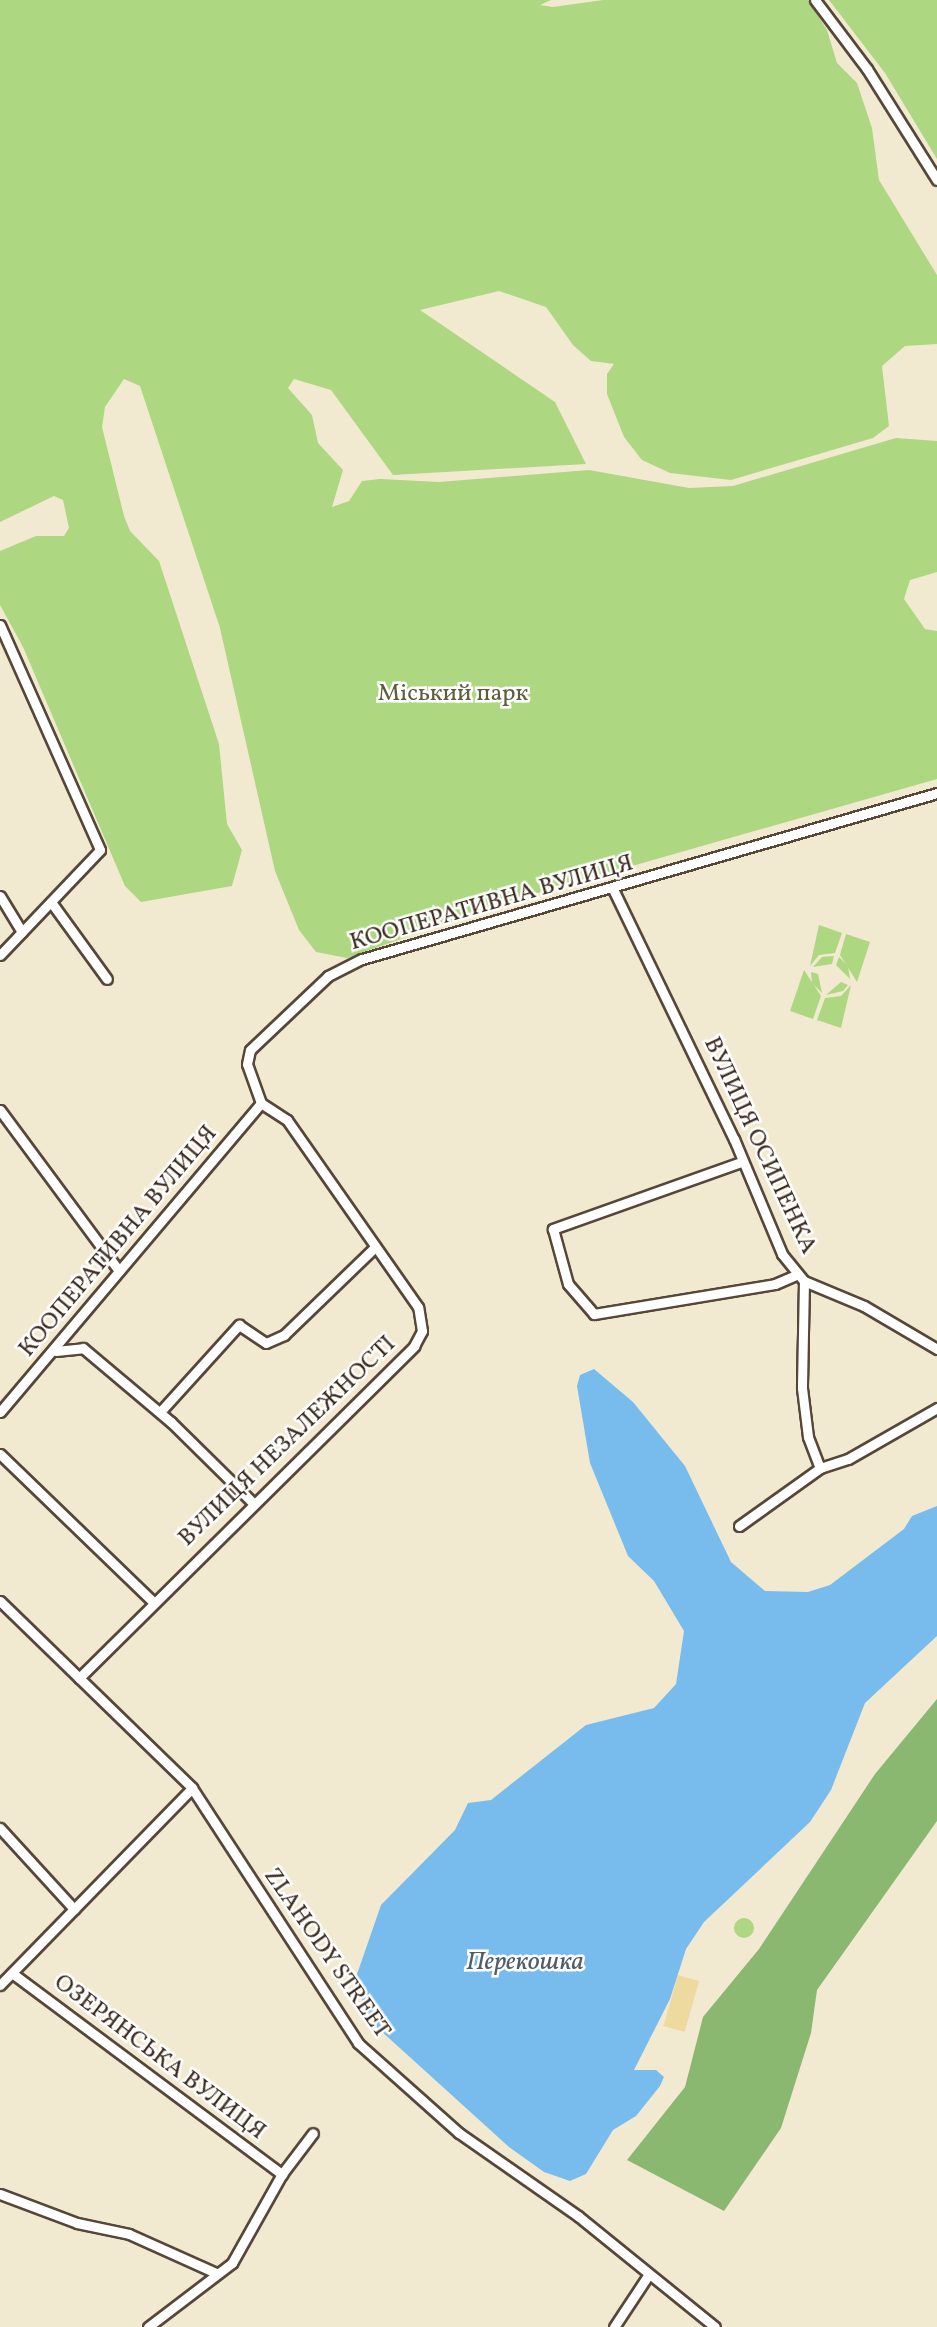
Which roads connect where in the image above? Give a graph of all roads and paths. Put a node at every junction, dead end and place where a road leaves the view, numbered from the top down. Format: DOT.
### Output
graph roads {
  1 [pos="815,0"];
  2 [pos="937,180"];
  3 [pos="0,625"];
  4 [pos="937,793"];
  5 [pos="613,889"];
  6 [pos="0,896"];
  7 [pos="51,902"];
  8 [pos="22,932"];
  9 [pos="0,955"];
  10 [pos="107,979"];
  11 [pos="261,1103"];
  12 [pos="0,1110"];
  13 [pos="741,1162"];
  14 [pos="374,1248"];
  15 [pos="118,1271"];
  16 [pos="801,1277"];
  17 [pos="937,1348"];
  18 [pos="56,1351"];
  19 [pos="1,1408"];
  20 [pos="937,1408"];
  21 [pos="160,1412"];
  22 [pos="0,1454"];
  23 [pos="820,1468"];
  24 [pos="252,1502"];
  25 [pos="739,1526"];
  26 [pos="0,1601"];
  27 [pos="153,1602"];
  28 [pos="79,1678"];
  29 [pos="192,1788"];
  30 [pos="0,1828"];
  31 [pos="74,1909"];
  32 [pos="12,1973"];
  33 [pos="0,1985"];
  34 [pos="313,2133"];
  35 [pos="282,2174"];
  36 [pos="0,2194"];
  37 [pos="216,2273"];
  38 [pos="647,2277"];
  39 [pos="147,2327"];
  40 [pos="614,2327"];
  41 [pos="715,2327"];
  1 -- 2 [label="street"];
  3 -- 7 [label="street"];
  4 -- 5 [label="street, КООПЕРАТИВНА ВУЛИЦЯ"];
  5 -- 11 [label="street, КООПЕРАТИВНА ВУЛИЦЯ"];
  5 -- 13 [label="street, ВУЛИЦЯ ОСИПЕНКА"];
  6 -- 8 [label="street"];
  7 -- 8 [label="street"];
  7 -- 10 [label="street"];
  8 -- 9 [label="street"];
  11 -- 14 [label="street, ВУЛИЦЯ НЕЗАЛЕЖНОСТІ"];
  11 -- 15 [label="street, КООПЕРАТИВНА ВУЛИЦЯ"];
  12 -- 15 [label="street"];
  13 -- 16 [label="street, ВУЛИЦЯ ОСИПЕНКА"];
  13 -- 16 [label="street"];
  14 -- 21 [label="street"];
  14 -- 24 [label="street, ВУЛИЦЯ НЕЗАЛЕЖНОСТІ"];
  15 -- 18 [label="street, КООПЕРАТИВНА ВУЛИЦЯ"];
  16 -- 17 [label="street"];
  16 -- 23 [label="street, ВУЛИЦЯ ОСИПЕНКА"];
  18 -- 19 [label="street, КООПЕРАТИВНА ВУЛИЦЯ"];
  18 -- 21 [label="street"];
  20 -- 23 [label="street"];
  21 -- 24 [label="street"];
  22 -- 27 [label="street"];
  23 -- 25 [label="street"];
  24 -- 27 [label="street, ВУЛИЦЯ НЕЗАЛЕЖНОСТІ"];
  26 -- 28 [label="street, ZLAHODY STREET"];
  27 -- 28 [label="street, ВУЛИЦЯ НЕЗАЛЕЖНОСТІ"];
  28 -- 29 [label="street, ZLAHODY STREET"];
  29 -- 31 [label="street"];
  29 -- 38 [label="street, ZLAHODY STREET"];
  30 -- 31 [label="street"];
  31 -- 32 [label="street"];
  32 -- 33 [label="street"];
  32 -- 35 [label="street, ОЗЕРЯНСЬКА ВУЛИЦЯ"];
  34 -- 35 [label="street"];
  35 -- 37 [label="street"];
  36 -- 37 [label="street"];
  37 -- 39 [label="street"];
  38 -- 40 [label="street"];
  38 -- 41 [label="street, ZLAHODY STREET"];
}
